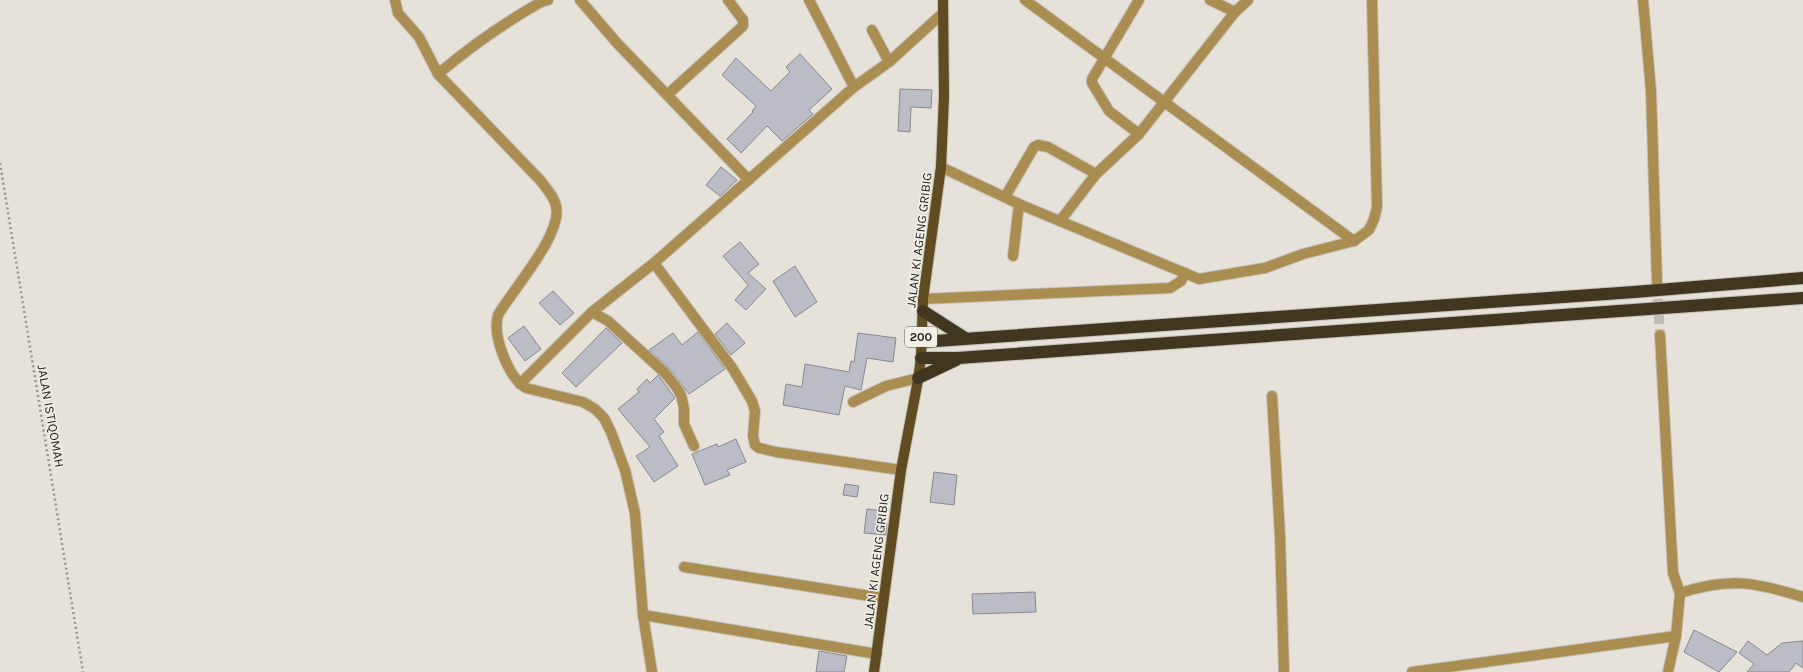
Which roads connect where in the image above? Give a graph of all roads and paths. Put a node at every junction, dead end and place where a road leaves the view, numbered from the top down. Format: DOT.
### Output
graph roads {
  1 [pos="395,0"];
  2 [pos="548,0"];
  3 [pos="580,0"];
  4 [pos="728,0"];
  5 [pos="808,0"];
  6 [pos="942,0"];
  7 [pos="1025,0"];
  8 [pos="1139,0"];
  9 [pos="1210,0"];
  10 [pos="1248,0"];
  11 [pos="1372,0"];
  12 [pos="1644,0"];
  13 [pos="1235,12"];
  14 [pos="943,13"];
  15 [pos="872,30"];
  16 [pos="1103,58"];
  17 [pos="889,62"];
  18 [pos="438,74"];
  19 [pos="854,87"];
  20 [pos="667,95"];
  21 [pos="1164,102"];
  22 [pos="1139,134"];
  23 [pos="0,163"];
  24 [pos="941,167"];
  25 [pos="1096,174"];
  26 [pos="749,180"];
  27 [pos="1004,197"];
  28 [pos="1019,204"];
  29 [pos="1060,221"];
  30 [pos="1354,241"];
  31 [pos="1013,256"];
  32 [pos="654,263"];
  33 [pos="1186,273"];
  34 [pos="1803,278"];
  35 [pos="1657,282"];
  36 [pos="1803,298"];
  37 [pos="923,305"];
  38 [pos="592,312"];
  39 [pos="1660,335"];
  40 [pos="965,338"];
  41 [pos="921,342"];
  42 [pos="921,358"];
  43 [pos="958,358"];
  44 [pos="918,378"];
  45 [pos="520,384"];
  46 [pos="1272,396"];
  47 [pos="853,402"];
  48 [pos="694,446"];
  49 [pos="901,470"];
  50 [pos="684,567"];
  51 [pos="1680,593"];
  52 [pos="1803,597"];
  53 [pos="883,598"];
  54 [pos="643,615"];
  55 [pos="1676,636"];
  56 [pos="877,654"];
  57 [pos="83,672"];
  58 [pos="652,672"];
  59 [pos="874,672"];
  60 [pos="1284,672"];
  61 [pos="1412,672"];
  62 [pos="1668,672"];
  1 -- 18 [label="street"];
  2 -- 18 [label="street"];
  3 -- 20 [label="street"];
  4 -- 20 [label="street"];
  5 -- 19 [label="street"];
  6 -- 14 [label="main road, JALAN KI AGENG GRIBIG / 200"];
  7 -- 16 [label="street"];
  8 -- 16 [label="street"];
  9 -- 13 [label="street"];
  10 -- 13 [label="street"];
  11 -- 30 [label="street"];
  12 -- 35 [label="street"];
  13 -- 21 [label="street"];
  14 -- 17 [label="street"];
  14 -- 24 [label="main road, JALAN KI AGENG GRIBIG / 200"];
  15 -- 17 [label="street"];
  16 -- 21 [label="street"];
  16 -- 22 [label="street"];
  17 -- 19 [label="street"];
  18 -- 45 [label="street"];
  19 -- 26 [label="street"];
  20 -- 26 [label="street"];
  21 -- 22 [label="street"];
  21 -- 30 [label="street"];
  22 -- 25 [label="street"];
  23 -- 57 [label="path, JALAN ISTIQOMAH"];
  24 -- 27 [label="street"];
  24 -- 37 [label="main road, JALAN KI AGENG GRIBIG / 200"];
  25 -- 27 [label="street"];
  25 -- 29 [label="street"];
  26 -- 32 [label="street"];
  27 -- 28 [label="street"];
  28 -- 29 [label="street"];
  28 -- 31 [label="street"];
  29 -- 33 [label="street"];
  30 -- 33 [label="street"];
  32 -- 38 [label="street"];
  32 -- 49 [label="street"];
  33 -- 37 [label="street"];
  34 -- 40 [label="highway"];
  36 -- 43 [label="highway"];
  37 -- 40 [label="highway"];
  37 -- 41 [label="main road, JALAN KI AGENG GRIBIG / 200"];
  38 -- 45 [label="street"];
  38 -- 48 [label="street"];
  39 -- 51 [label="street"];
  40 -- 41 [label="highway"];
  41 -- 42 [label="main road, JALAN KI AGENG GRIBIG / 200"];
  42 -- 43 [label="highway"];
  42 -- 44 [label="main road, JALAN KI AGENG GRIBIG / 200"];
  43 -- 44 [label="highway"];
  44 -- 47 [label="street"];
  44 -- 49 [label="main road, JALAN KI AGENG GRIBIG / 200"];
  45 -- 54 [label="street"];
  46 -- 60 [label="street"];
  49 -- 53 [label="main road, JALAN KI AGENG GRIBIG / 200"];
  50 -- 53 [label="street"];
  51 -- 52 [label="street"];
  51 -- 55 [label="street"];
  53 -- 56 [label="main road, JALAN KI AGENG GRIBIG / 200"];
  54 -- 56 [label="street"];
  54 -- 58 [label="street"];
  55 -- 61 [label="street"];
  55 -- 62 [label="street"];
  56 -- 59 [label="main road, JALAN KI AGENG GRIBIG / 200"];
}
